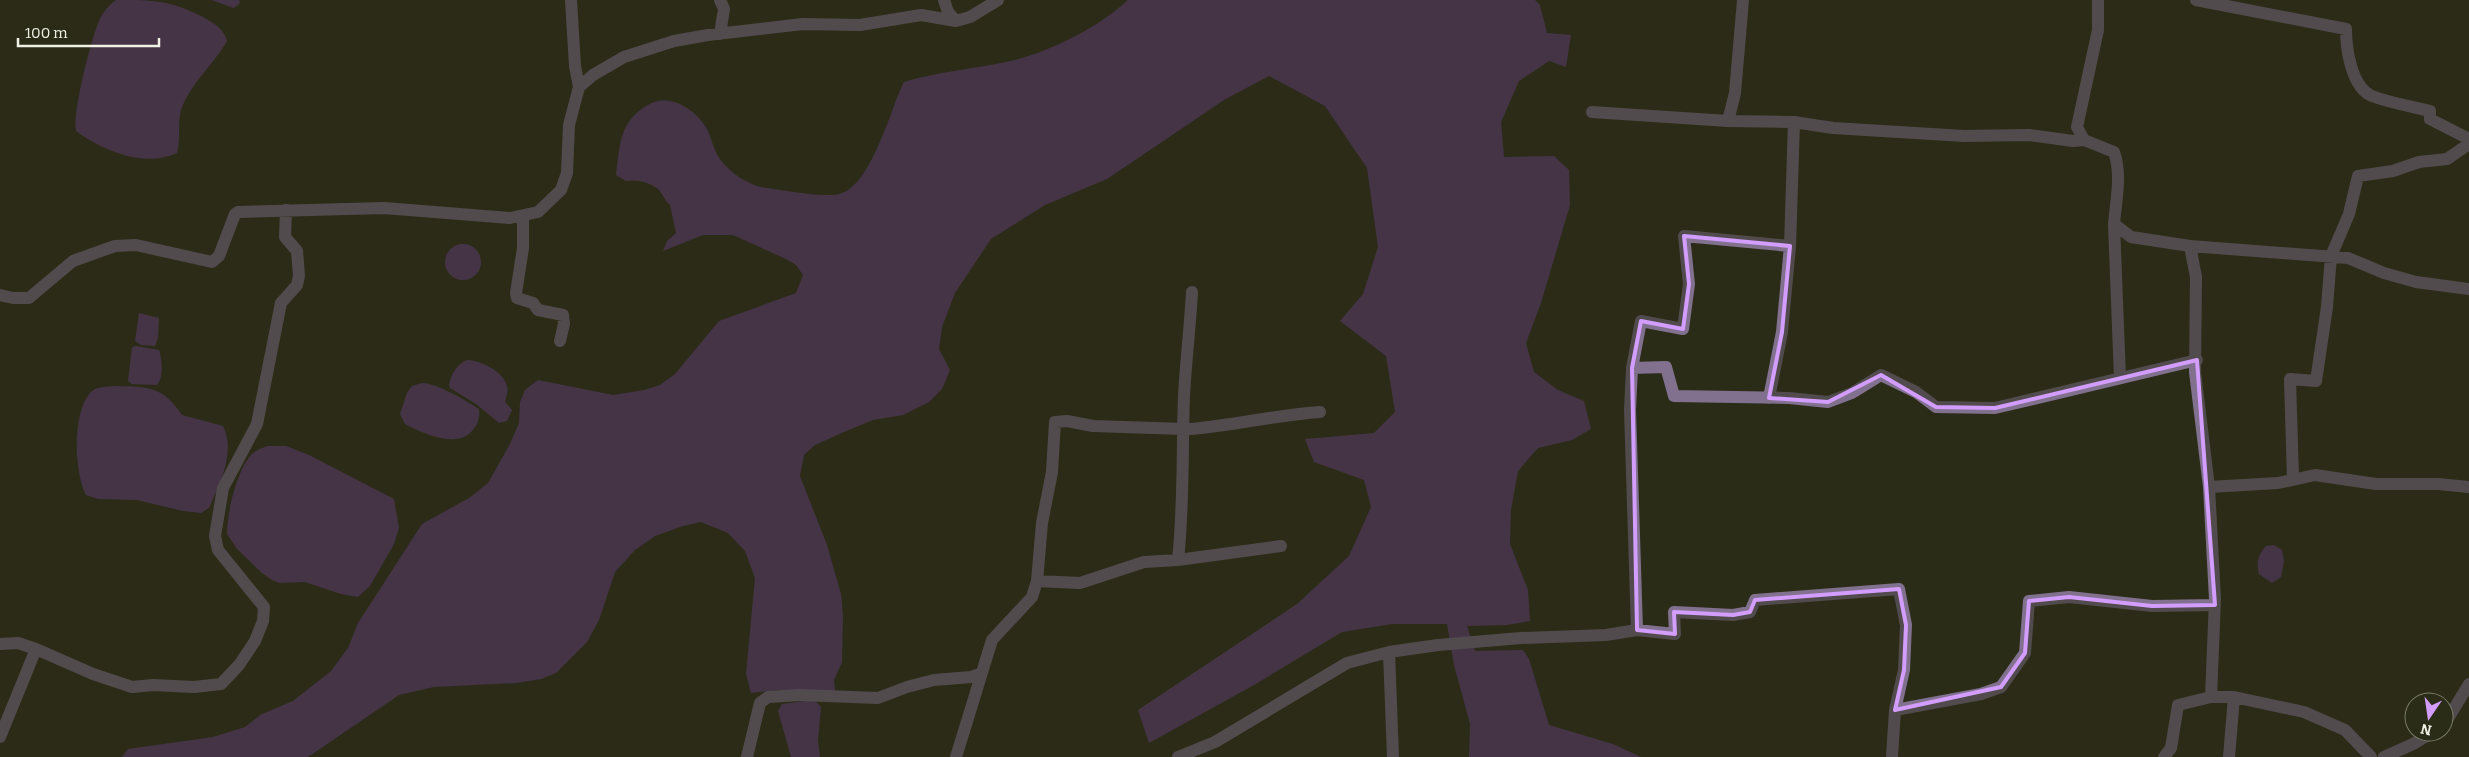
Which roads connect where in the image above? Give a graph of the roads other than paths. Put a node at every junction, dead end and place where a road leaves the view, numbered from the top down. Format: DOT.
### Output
graph roads {
  1 [pos="571,0"];
  2 [pos="720,0"];
  3 [pos="944,0"];
  4 [pos="998,0"];
  5 [pos="1743,0"];
  6 [pos="2098,0"];
  7 [pos="2196,0"];
  8 [pos="956,21"];
  9 [pos="720,34"];
  10 [pos="579,87"];
  11 [pos="1592,112"];
  12 [pos="1728,121"];
  13 [pos="1794,122"];
  14 [pos="2084,140"];
  15 [pos="2469,140"];
  16 [pos="2469,144"];
  17 [pos="286,210"];
  18 [pos="523,217"];
  19 [pos="2114,224"];
  20 [pos="1790,246"];
  21 [pos="2190,246"];
  22 [pos="2331,256"];
  23 [pos="2469,290"];
  24 [pos="1192,292"];
  25 [pos="0,295"];
  26 [pos="560,341"];
  27 [pos="2197,360"];
  28 [pos="1632,368"];
  29 [pos="2120,378"];
  30 [pos="1769,398"];
  31 [pos="1320,412"];
  32 [pos="1184,429"];
  33 [pos="2293,480"];
  34 [pos="2209,487"];
  35 [pos="2469,487"];
  36 [pos="1281,546"];
  37 [pos="1178,560"];
  38 [pos="1037,581"];
  39 [pos="2215,605"];
  40 [pos="1638,630"];
  41 [pos="0,644"];
  42 [pos="36,649"];
  43 [pos="1389,652"];
  44 [pos="980,674"];
  45 [pos="2469,684"];
  46 [pos="2212,697"];
  47 [pos="2234,697"];
  48 [pos="2454,709"];
  49 [pos="1895,710"];
  50 [pos="0,737"];
  51 [pos="2416,742"];
  52 [pos="747,757"];
  53 [pos="956,757"];
  54 [pos="1178,757"];
  55 [pos="1393,757"];
  56 [pos="1892,757"];
  57 [pos="2164,757"];
  58 [pos="2229,757"];
  59 [pos="2371,757"];
  60 [pos="2384,757"];
  1 -- 10 [label="street"];
  2 -- 9 [label="street"];
  3 -- 8 [label="street"];
  4 -- 8 [label="street"];
  5 -- 12 [label="street"];
  6 -- 14 [label="street"];
  7 -- 15 [label="street"];
  8 -- 9 [label="street"];
  9 -- 10 [label="street"];
  10 -- 18 [label="street"];
  11 -- 12 [label="street"];
  12 -- 13 [label="street"];
  13 -- 14 [label="street"];
  13 -- 20 [label="street"];
  14 -- 19 [label="street"];
  16 -- 22 [label="street"];
  17 -- 18 [label="street"];
  17 -- 25 [label="street"];
  17 -- 42 [label="street"];
  18 -- 26 [label="street"];
  19 -- 21 [label="street"];
  19 -- 29 [label="street"];
  20 -- 28 [label="street"];
  20 -- 30 [label="street"];
  21 -- 22 [label="street"];
  21 -- 27 [label="street"];
  22 -- 23 [label="street"];
  22 -- 33 [label="street"];
  24 -- 32 [label="street"];
  27 -- 29 [label="street"];
  27 -- 34 [label="street"];
  28 -- 30 [label="street"];
  28 -- 40 [label="street"];
  29 -- 30 [label="street"];
  31 -- 32 [label="street"];
  32 -- 37 [label="street"];
  32 -- 38 [label="street"];
  33 -- 34 [label="street"];
  33 -- 35 [label="street"];
  34 -- 39 [label="street"];
  36 -- 37 [label="street"];
  37 -- 38 [label="street"];
  38 -- 44 [label="street"];
  39 -- 46 [label="street"];
  39 -- 49 [label="street"];
  40 -- 43 [label="street"];
  40 -- 49 [label="street"];
  41 -- 42 [label="street"];
  42 -- 50 [label="street"];
  43 -- 54 [label="street"];
  43 -- 55 [label="street"];
  44 -- 52 [label="street"];
  44 -- 53 [label="street"];
  45 -- 48 [label="street"];
  46 -- 47 [label="street"];
  46 -- 57 [label="street"];
  47 -- 58 [label="street"];
  47 -- 59 [label="street"];
  49 -- 56 [label="street"];
  51 -- 60 [label="street"];
}
